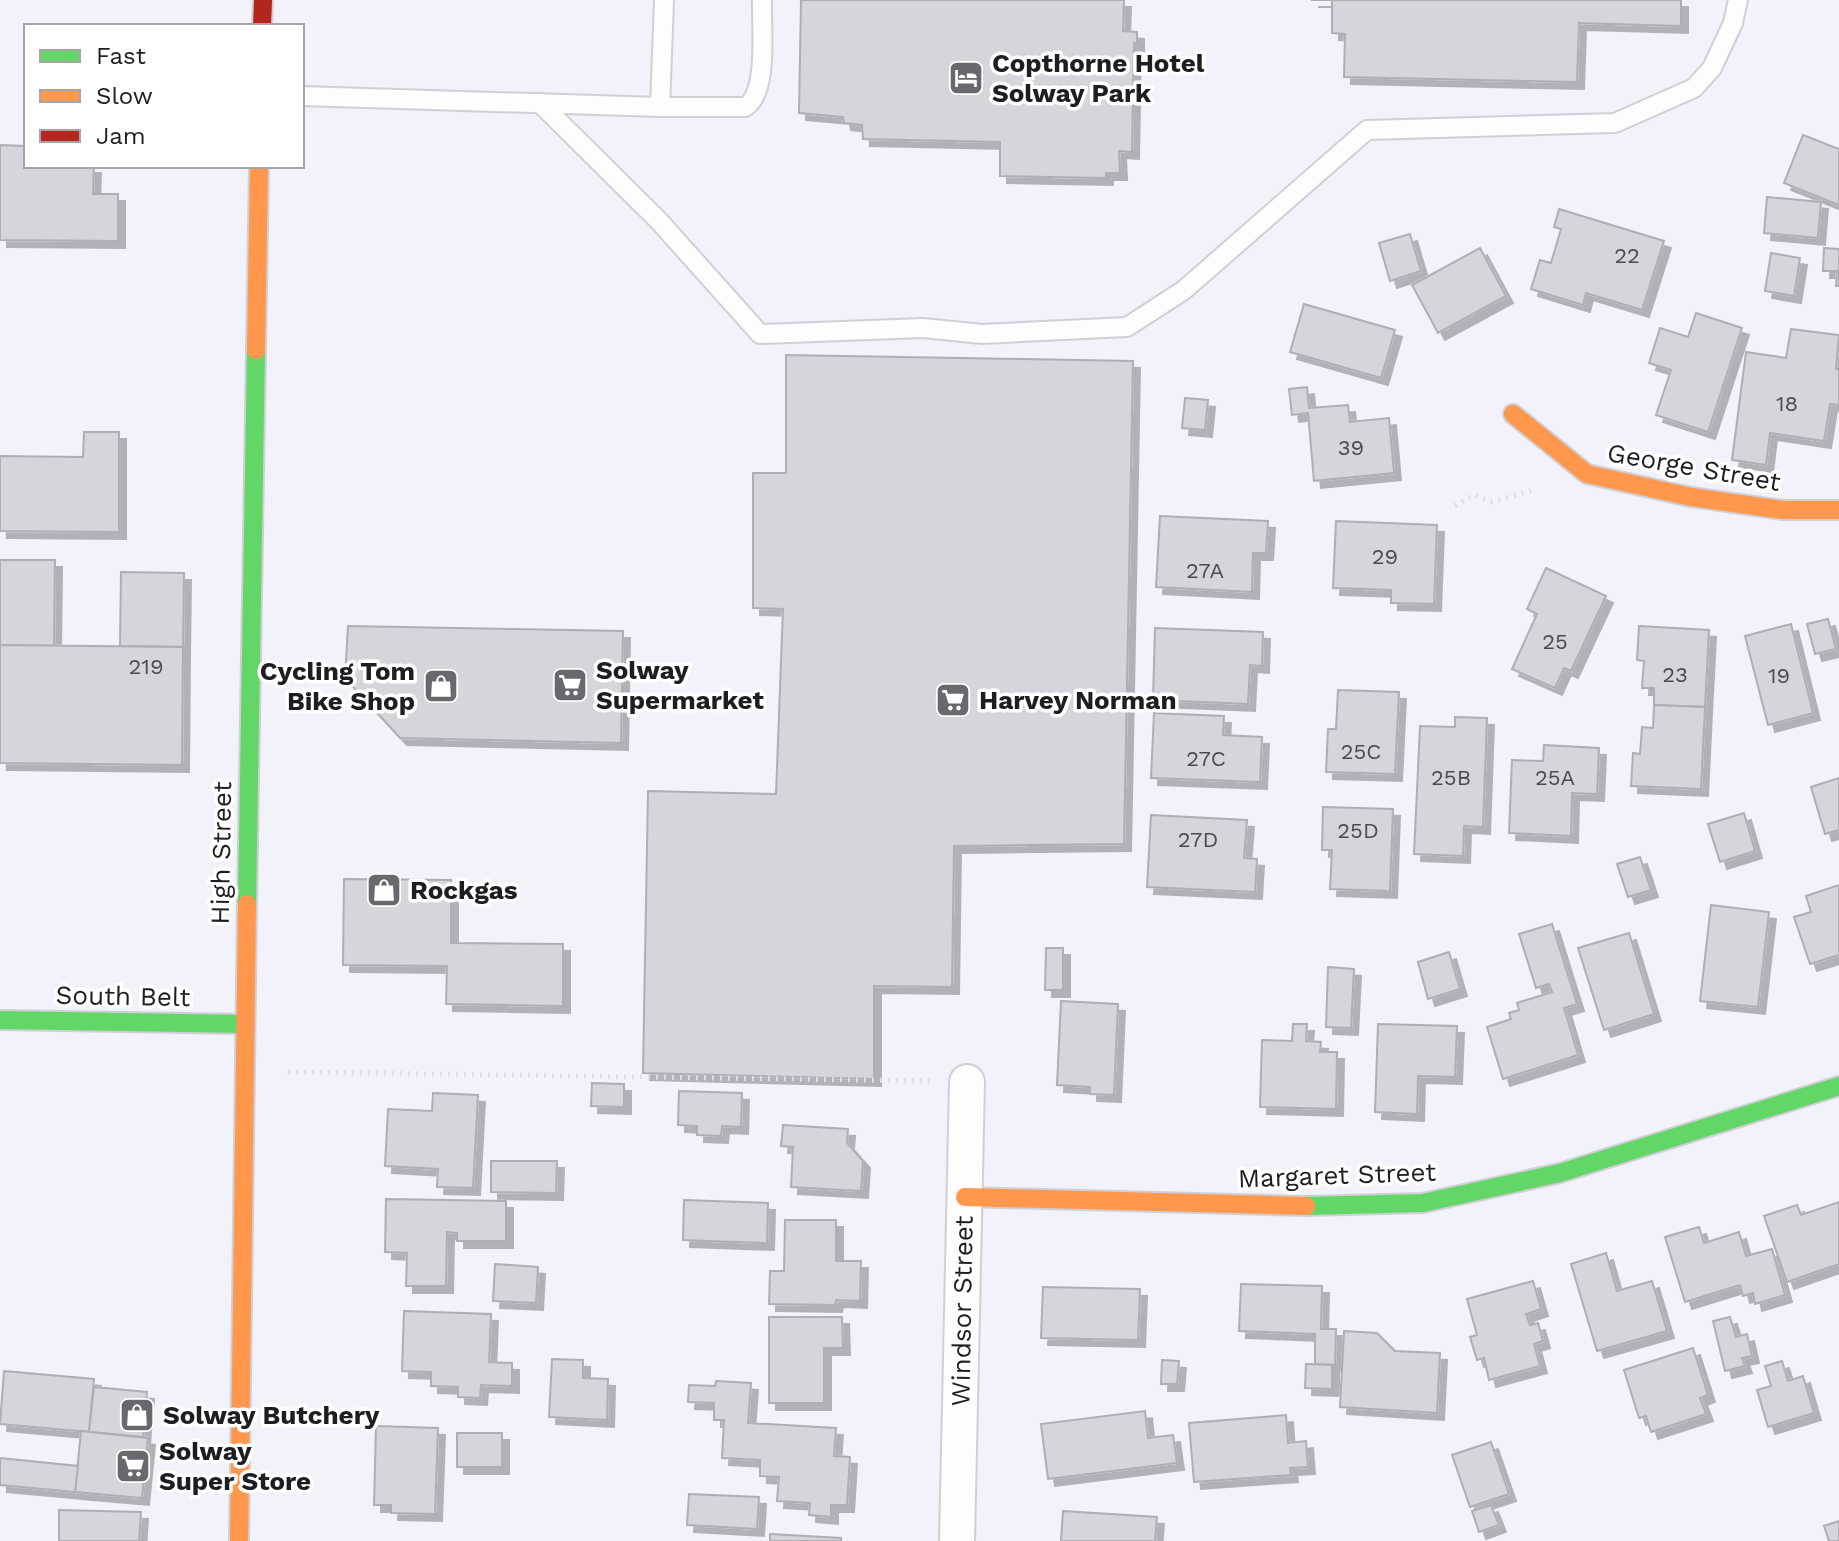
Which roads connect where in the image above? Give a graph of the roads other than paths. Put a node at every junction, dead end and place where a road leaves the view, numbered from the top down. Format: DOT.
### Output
graph roads {
  1 [pos="263,0"];
  2 [pos="664,0"];
  3 [pos="762,0"];
  4 [pos="1738,0"];
  5 [pos="262,24"];
  6 [pos="304,96"];
  7 [pos="540,103"];
  8 [pos="660,107"];
  9 [pos="259,168"];
  10 [pos="1513,414"];
  11 [pos="1839,510"];
  12 [pos="0,1020"];
  13 [pos="245,1024"];
  14 [pos="967,1082"];
  15 [pos="1839,1086"];
  16 [pos="965,1197"];
  17 [pos="239,1541"];
  18 [pos="957,1541"];
  1 -- 5 [label="main road"];
  2 -- 8 [label="lane"];
  3 -- 8 [label="lane"];
  4 -- 7 [label="lane"];
  6 -- 7 [label="lane"];
  7 -- 8 [label="lane"];
  9 -- 13 [label="main road, High Street"];
  10 -- 11 [label="main road, George Street"];
  12 -- 13 [label="main road, South Belt"];
  13 -- 17 [label="main road, High Street"];
  14 -- 16 [label="street, Windsor Street"];
  15 -- 16 [label="main road, Margaret Street"];
  16 -- 18 [label="street, Windsor Street"];
}
